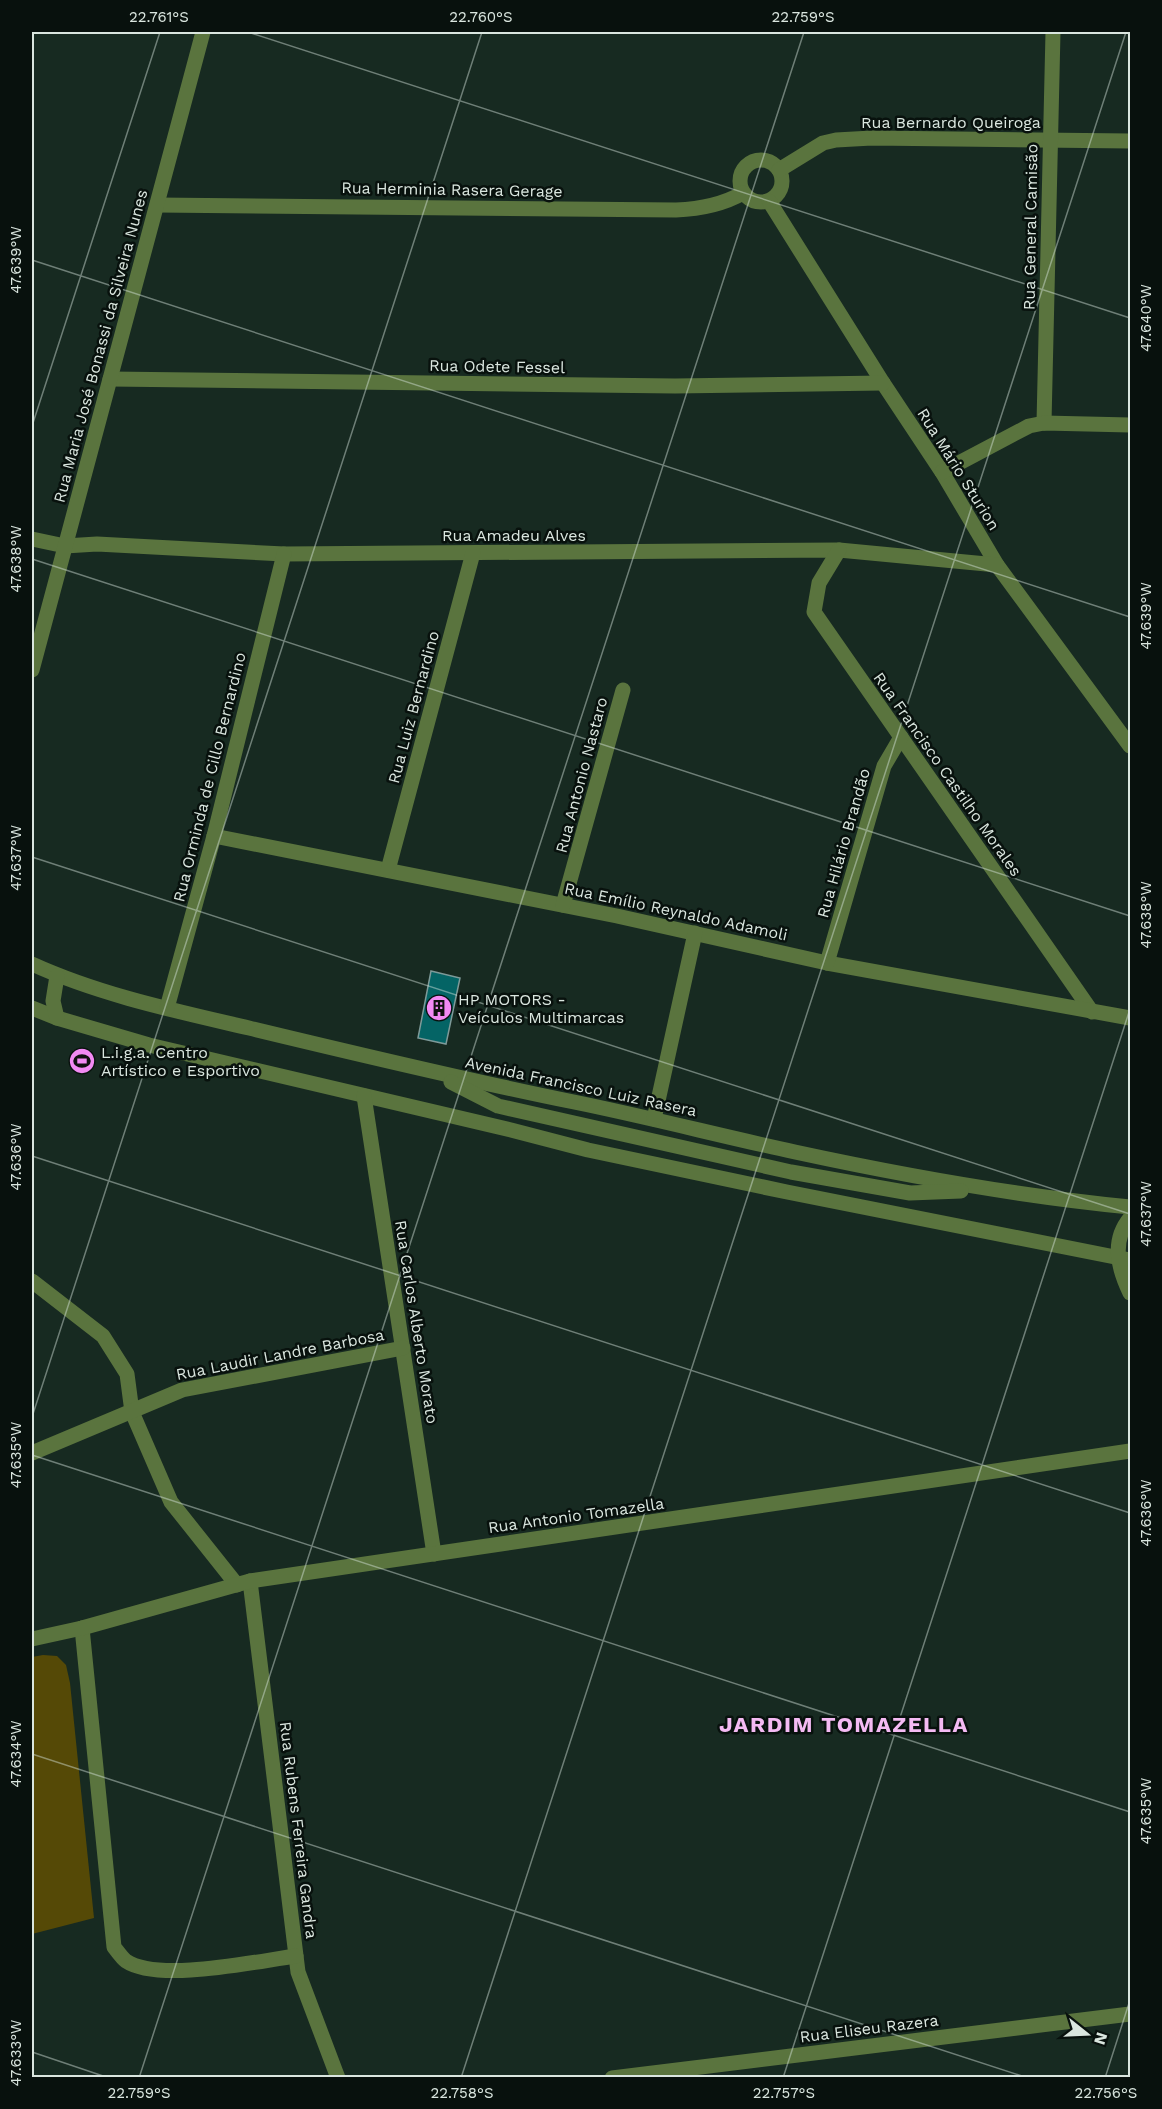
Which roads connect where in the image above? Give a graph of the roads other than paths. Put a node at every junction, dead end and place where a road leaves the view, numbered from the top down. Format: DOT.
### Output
graph roads {
  1 [pos="203,32"];
  2 [pos="1053,32"];
  3 [pos="1050,141"];
  4 [pos="1131,141"];
  5 [pos="779,170"];
  6 [pos="743,193"];
  7 [pos="769,201"];
  8 [pos="157,205"];
  9 [pos="110,379"];
  10 [pos="883,383"];
  11 [pos="1044,423"];
  12 [pos="1131,425"];
  13 [pos="942,472"];
  14 [pos="32,539"];
  15 [pos="65,546"];
  16 [pos="839,550"];
  17 [pos="472,553"];
  18 [pos="284,554"];
  19 [pos="997,565"];
  20 [pos="32,670"];
  21 [pos="623,690"];
  22 [pos="901,737"];
  23 [pos="1131,746"];
  24 [pos="214,836"];
  25 [pos="388,870"];
  26 [pos="563,905"];
  27 [pos="695,933"];
  28 [pos="827,963"];
  29 [pos="32,964"];
  30 [pos="57,976"];
  31 [pos="32,1008"];
  32 [pos="167,1008"];
  33 [pos="1092,1012"];
  34 [pos="57,1018"];
  35 [pos="1131,1018"];
  36 [pos="433,1073"];
  37 [pos="364,1096"];
  38 [pos="654,1119"];
  39 [pos="988,1190"];
  40 [pos="1131,1207"];
  41 [pos="1131,1218"];
  42 [pos="1124,1259"];
  43 [pos="32,1281"];
  44 [pos="1131,1293"];
  45 [pos="403,1348"];
  46 [pos="132,1412"];
  47 [pos="1131,1451"];
  48 [pos="32,1454"];
  49 [pos="434,1554"];
  50 [pos="243,1583"];
  51 [pos="82,1628"];
  52 [pos="32,1639"];
  53 [pos="296,1956"];
  54 [pos="1131,2014"];
  55 [pos="338,2077"];
  56 [pos="612,2078"];
  1 -- 8 [label="street, Rua Maria José Bonassi da Silveira Nunes"];
  2 -- 3 [label="street, Rua General Camisão"];
  3 -- 4 [label="street, Rua Bernardo Queiroga"];
  3 -- 5 [label="street, Rua Bernardo Queiroga"];
  3 -- 11 [label="street, Rua General Camisão"];
  5 -- 6 [label="street"];
  5 -- 7 [label="street"];
  6 -- 7 [label="street"];
  6 -- 8 [label="street, Rua Herminia Rasera Gerage"];
  7 -- 10 [label="street, Rua Mário Sturion"];
  8 -- 9 [label="street, Rua Maria José Bonassi da Silveira Nunes"];
  9 -- 10 [label="street, Rua Odete Fessel"];
  9 -- 15 [label="street, Rua Maria José Bonassi da Silveira Nunes"];
  10 -- 13 [label="street, Rua Mário Sturion"];
  11 -- 12 [label="street"];
  11 -- 13 [label="street"];
  13 -- 19 [label="street, Rua Mário Sturion"];
  14 -- 15 [label="street, Rua Amadeu Alves"];
  15 -- 18 [label="street, Rua Amadeu Alves"];
  15 -- 20 [label="street, Rua Maria José Bonassi da Silveira Nunes"];
  16 -- 17 [label="street, Rua Amadeu Alves"];
  16 -- 19 [label="street, Rua Amadeu Alves"];
  16 -- 22 [label="street, Rua Francisco Castilho Morales"];
  17 -- 18 [label="street, Rua Amadeu Alves"];
  17 -- 25 [label="street, Rua Luiz Bernardino"];
  18 -- 24 [label="street, Rua Orminda de Cillo Bernardino"];
  19 -- 23 [label="street, Rua Mário Sturion"];
  21 -- 26 [label="street, Rua Antonio Nastaro"];
  22 -- 28 [label="street, Rua Hilário Brandão"];
  22 -- 33 [label="street, Rua Francisco Castilho Morales"];
  24 -- 25 [label="street, Rua Emílio Reynaldo Adamoli"];
  24 -- 32 [label="street, Rua Orminda de Cillo Bernardino"];
  25 -- 26 [label="street, Rua Emílio Reynaldo Adamoli"];
  26 -- 27 [label="street, Rua Emílio Reynaldo Adamoli"];
  27 -- 28 [label="street, Rua Emílio Reynaldo Adamoli"];
  27 -- 38 [label="street"];
  28 -- 33 [label="street, Rua Emílio Reynaldo Adamoli"];
  29 -- 30 [label="street, Avenida Francisco Luiz Rasera"];
  30 -- 32 [label="street, Avenida Francisco Luiz Rasera"];
  30 -- 34 [label="street"];
  31 -- 34 [label="street"];
  32 -- 36 [label="street, Avenida Francisco Luiz Rasera"];
  33 -- 35 [label="street, Rua Emílio Reynaldo Adamoli"];
  34 -- 37 [label="street"];
  36 -- 38 [label="street, Avenida Francisco Luiz Rasera"];
  36 -- 39 [label="street"];
  37 -- 42 [label="street"];
  37 -- 45 [label="street, Rua Carlos Alberto Morato"];
  38 -- 39 [label="street, Avenida Francisco Luiz Rasera"];
  39 -- 40 [label="street, Avenida Francisco Luiz Rasera"];
  41 -- 42 [label="street"];
  42 -- 44 [label="street"];
  43 -- 46 [label="street"];
  45 -- 46 [label="street, Rua Laudir Landre Barbosa"];
  45 -- 49 [label="street, Rua Carlos Alberto Morato"];
  46 -- 48 [label="street, Rua Laudir Landre Barbosa"];
  46 -- 50 [label="street"];
  47 -- 49 [label="street, Rua Antonio Tomazella"];
  49 -- 50 [label="street, Rua Antonio Tomazella"];
  50 -- 51 [label="street, Rua Antonio Tomazella"];
  50 -- 53 [label="street, Rua Rubens Ferreira Gandra"];
  51 -- 52 [label="street, Rua Antonio Tomazella"];
  51 -- 53 [label="street"];
  53 -- 55 [label="street, Rua Rubens Ferreira Gandra"];
  54 -- 56 [label="street, Rua Eliseu Razera"];
}
